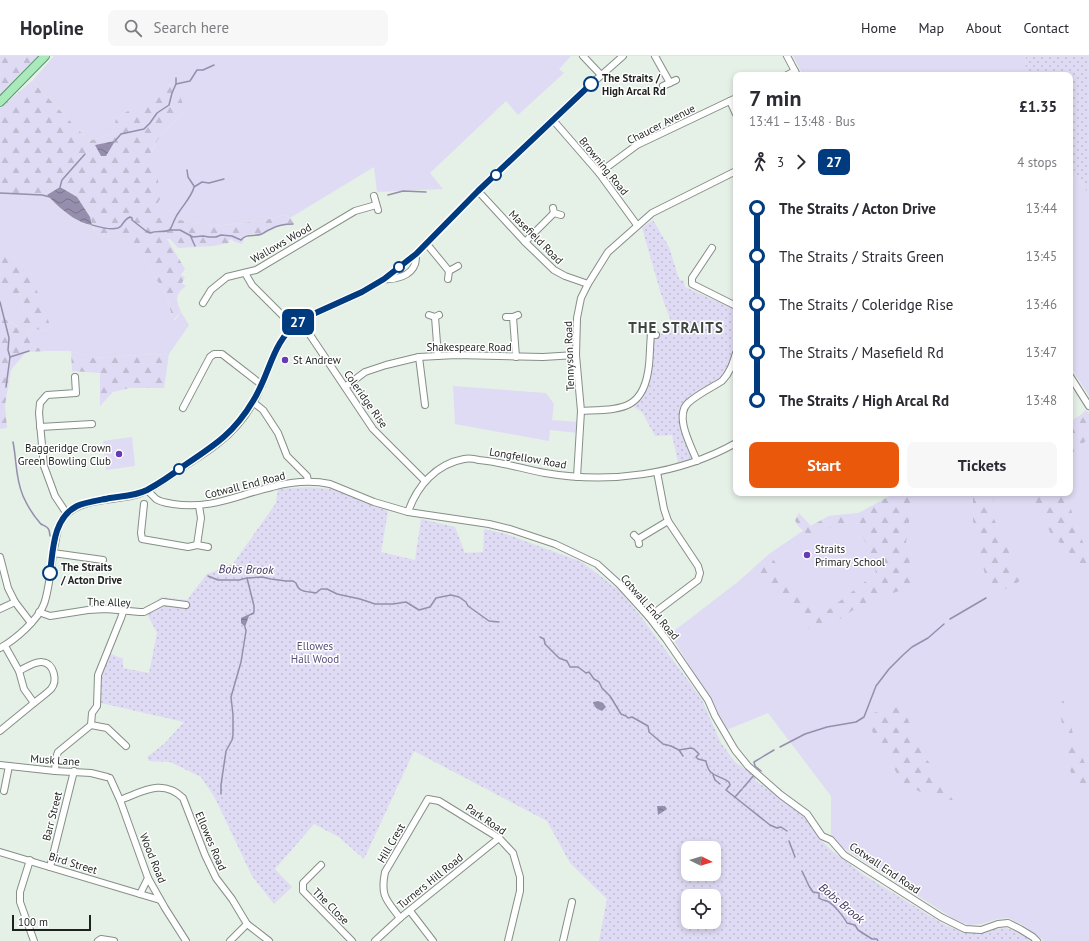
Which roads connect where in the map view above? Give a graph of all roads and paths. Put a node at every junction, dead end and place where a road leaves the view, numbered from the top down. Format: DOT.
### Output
graph roads {
  1 [pos="45,56"];
  2 [pos="583,56"];
  3 [pos="623,56"];
  4 [pos="656,56"];
  5 [pos="787,56"];
  6 [pos="795,72"];
  7 [pos="601,75"];
  8 [pos="676,80"];
  9 [pos="670,83"];
  10 [pos="664,86"];
  11 [pos="733,100"];
  12 [pos="0,102"];
  13 [pos="553,120"];
  14 [pos="733,172"];
  15 [pos="599,173"];
  16 [pos="478,191"];
  17 [pos="374,196"];
  18 [pos="561,215"];
  19 [pos="637,225"];
  20 [pos="525,242"];
  21 [pos="426,243"];
  22 [pos="713,247"];
  23 [pos="416,254"];
  24 [pos="458,266"];
  25 [pos="449,271"];
  26 [pos="245,273"];
  27 [pos="384,279"];
  28 [pos="448,279"];
  29 [pos="588,284"];
  30 [pos="203,303"];
  31 [pos="733,304"];
  32 [pos="434,316"];
  33 [pos="513,317"];
  34 [pos="300,320"];
  35 [pos="294,326"];
  36 [pos="651,333"];
  37 [pos="576,354"];
  38 [pos="438,356"];
  39 [pos="419,357"];
  40 [pos="516,357"];
  41 [pos="733,362"];
  42 [pos="75,377"];
  43 [pos="1073,381"];
  44 [pos="262,385"];
  45 [pos="345,387"];
  46 [pos="188,398"];
  47 [pos="195,402"];
  48 [pos="253,402"];
  49 [pos="425,405"];
  50 [pos="1089,406"];
  51 [pos="183,408"];
  52 [pos="581,411"];
  53 [pos="92,424"];
  54 [pos="40,427"];
  55 [pos="733,445"];
  56 [pos="697,461"];
  57 [pos="657,472"];
  58 [pos="577,477"];
  59 [pos="308,481"];
  60 [pos="425,481"];
  61 [pos="147,490"];
  62 [pos="144,504"];
  63 [pos="199,506"];
  64 [pos="408,512"];
  65 [pos="67,514"];
  66 [pos="668,521"];
  67 [pos="637,539"];
  68 [pos="197,546"];
  69 [pos="208,547"];
  70 [pos="53,553"];
  71 [pos="0,557"];
  72 [pos="103,560"];
  73 [pos="15,602"];
  74 [pos="176,603"];
  75 [pos="186,604"];
  76 [pos="0,609"];
  77 [pos="176,611"];
  78 [pos="39,612"];
  79 [pos="123,612"];
  80 [pos="649,617"];
  81 [pos="31,623"];
  82 [pos="2,647"];
  83 [pos="19,671"];
  84 [pos="34,703"];
  85 [pos="91,725"];
  86 [pos="0,731"];
  87 [pos="126,746"];
  88 [pos="0,765"];
  89 [pos="9,766"];
  90 [pos="55,771"];
  91 [pos="74,771"];
  92 [pos="109,778"];
  93 [pos="4,791"];
  94 [pos="428,799"];
  95 [pos="120,800"];
  96 [pos="499,838"];
  97 [pos="0,852"];
  98 [pos="30,860"];
  99 [pos="321,865"];
  100 [pos="50,867"];
  101 [pos="148,878"];
  102 [pos="140,894"];
  103 [pos="160,900"];
  104 [pos="572,902"];
  105 [pos="410,911"];
  106 [pos="400,918"];
  107 [pos="247,924"];
  108 [pos="34,941"];
  109 [pos="98,941"];
  110 [pos="114,941"];
  111 [pos="186,941"];
  112 [pos="230,941"];
  113 [pos="269,941"];
  114 [pos="352,941"];
  115 [pos="375,941"];
  116 [pos="433,941"];
  117 [pos="508,941"];
  118 [pos="563,941"];
  119 [pos="1037,941"];
  1 -- 12 [label="main road"];
  2 -- 7 [label="street"];
  3 -- 7 [label="street"];
  4 -- 9 [label="street"];
  5 -- 6 [label="street"];
  7 -- 13 [label="street"];
  8 -- 9 [label="street"];
  9 -- 10 [label="street"];
  11 -- 15 [label="street, Chaucer Avenue"];
  13 -- 15 [label="street, Browning Road"];
  13 -- 16 [label="street"];
  14 -- 19 [label="street, Tennyson Road"];
  15 -- 19 [label="street, Browning Road"];
  16 -- 20 [label="street, Masefield Road"];
  16 -- 21 [label="street"];
  17 -- 26 [label="street, Wallows Wood"];
  18 -- 20 [label="street"];
  19 -- 29 [label="street, Tennyson Road"];
  20 -- 29 [label="street, Masefield Road"];
  21 -- 23 [label="street"];
  21 -- 25 [label="street"];
  22 -- 31 [label="street"];
  23 -- 27 [label="street"];
  23 -- 27 [label="street"];
  24 -- 25 [label="street"];
  25 -- 28 [label="street"];
  26 -- 30 [label="street, Wallows Wood"];
  26 -- 35 [label="street"];
  27 -- 34 [label="street"];
  29 -- 37 [label="street, Tennyson Road"];
  32 -- 38 [label="street"];
  33 -- 40 [label="street"];
  34 -- 35 [label="street"];
  34 -- 45 [label="street, Coleridge Rise"];
  35 -- 44 [label="street"];
  36 -- 52 [label="street"];
  37 -- 40 [label="street, Shakespeare Road"];
  37 -- 52 [label="street, Tennyson Road"];
  38 -- 39 [label="street, Shakespeare Road"];
  38 -- 40 [label="street, Shakespeare Road"];
  39 -- 45 [label="street, Shakespeare Road"];
  39 -- 49 [label="street"];
  41 -- 56 [label="street"];
  42 -- 54 [label="street"];
  43 -- 50 [label="street"];
  44 -- 46 [label="street"];
  44 -- 48 [label="street"];
  45 -- 60 [label="street, Coleridge Rise"];
  46 -- 47 [label="street"];
  46 -- 51 [label="street"];
  48 -- 59 [label="street"];
  48 -- 61 [label="street"];
  52 -- 58 [label="street, Tennyson Road"];
  53 -- 54 [label="street"];
  54 -- 65 [label="street"];
  55 -- 56 [label="street, Longfellow Road"];
  56 -- 57 [label="street, Longfellow Road"];
  57 -- 58 [label="street, Longfellow Road"];
  57 -- 66 [label="street"];
  58 -- 60 [label="street, Longfellow Road"];
  59 -- 63 [label="street, Cotwall End Road"];
  59 -- 64 [label="street, Cotwall End Road"];
  60 -- 64 [label="street, Longfellow Road"];
  61 -- 63 [label="street, Cotwall End Road"];
  61 -- 65 [label="street"];
  62 -- 68 [label="street"];
  63 -- 68 [label="street"];
  64 -- 80 [label="street, Cotwall End Road"];
  65 -- 70 [label="street"];
  66 -- 67 [label="street"];
  66 -- 80 [label="street"];
  68 -- 69 [label="street"];
  70 -- 72 [label="street"];
  70 -- 78 [label="street"];
  71 -- 73 [label="street"];
  73 -- 76 [label="street"];
  73 -- 81 [label="street"];
  74 -- 75 [label="street, The Alley"];
  74 -- 77 [label="street"];
  74 -- 79 [label="street, The Alley"];
  78 -- 79 [label="street, The Alley"];
  78 -- 81 [label="street"];
  79 -- 85 [label="street"];
  80 -- 119 [label="street, Cotwall End Road"];
  81 -- 82 [label="street"];
  82 -- 83 [label="street"];
  83 -- 84 [label="street"];
  83 -- 84 [label="street"];
  84 -- 86 [label="street"];
  85 -- 87 [label="street"];
  85 -- 90 [label="street"];
  88 -- 89 [label="street, Musk Lane"];
  89 -- 90 [label="street, Musk Lane"];
  89 -- 93 [label="street"];
  90 -- 91 [label="street, Musk Lane"];
  91 -- 92 [label="street, Musk Lane"];
  91 -- 100 [label="street, Barr Street"];
  92 -- 95 [label="street, Wood Road"];
  94 -- 96 [label="street, Park Road"];
  94 -- 106 [label="street, Hill Crest"];
  95 -- 101 [label="street, Wood Road"];
  95 -- 107 [label="street, Ellowes Road"];
  96 -- 105 [label="street, Turners Hill Road"];
  96 -- 117 [label="street, Park Road"];
  97 -- 98 [label="street, Bird Street"];
  98 -- 100 [label="street, Bird Street"];
  98 -- 108 [label="street"];
  99 -- 114 [label="street, The Close"];
  100 -- 102 [label="street, Bird Street"];
  101 -- 102 [label="street"];
  101 -- 103 [label="street, Wood Road"];
  102 -- 103 [label="street, Bird Street"];
  103 -- 111 [label="street, Wood Road"];
  104 -- 118 [label="street"];
  105 -- 106 [label="street, Turners Hill Road"];
  105 -- 116 [label="street"];
  106 -- 115 [label="street, Turners Hill Road"];
  107 -- 112 [label="street"];
  107 -- 113 [label="street, Ellowes Road"];
  109 -- 110 [label="street"];
}
